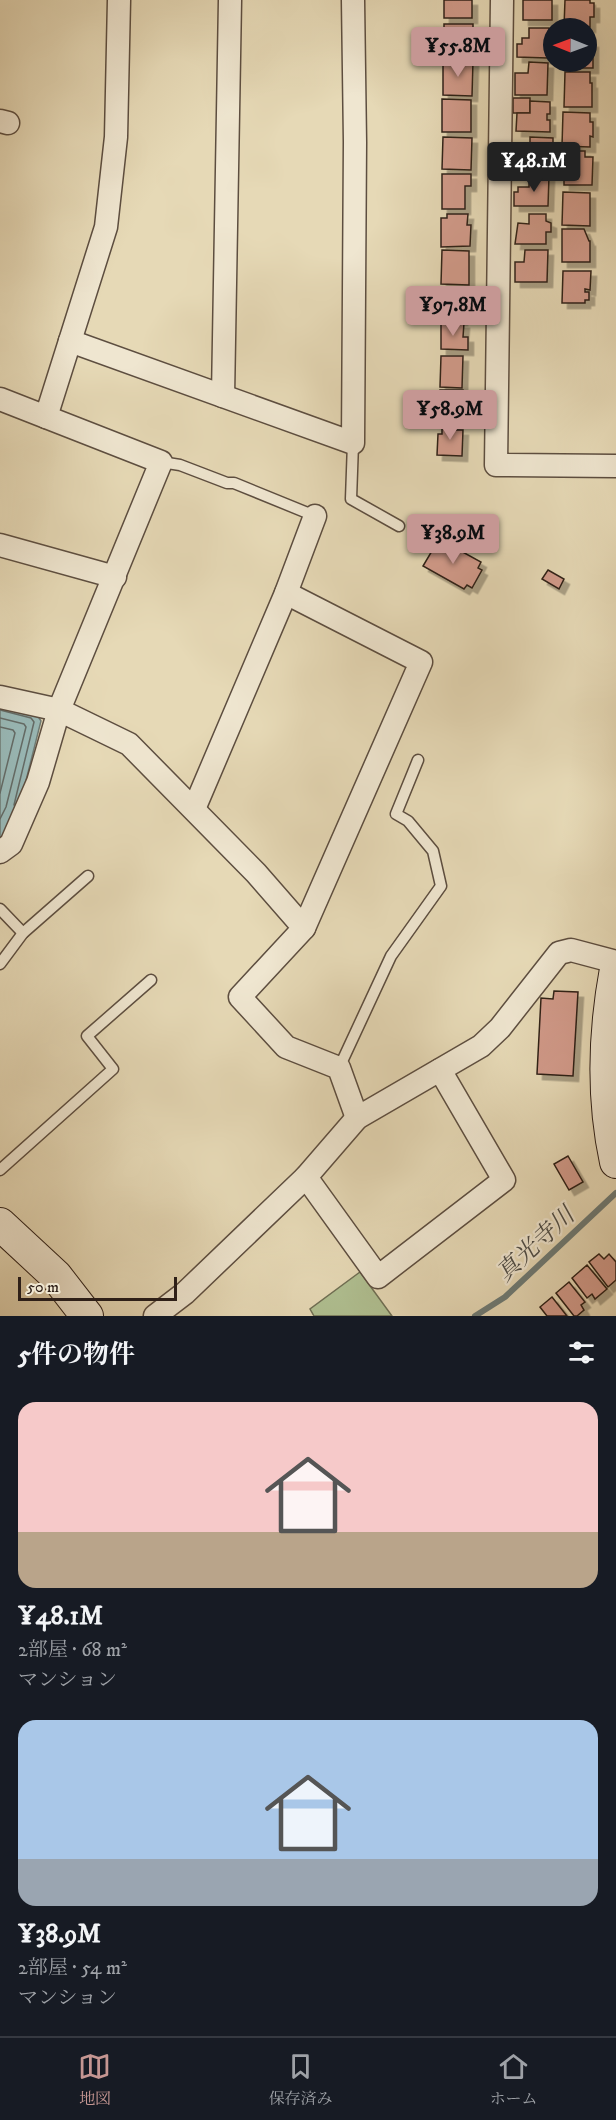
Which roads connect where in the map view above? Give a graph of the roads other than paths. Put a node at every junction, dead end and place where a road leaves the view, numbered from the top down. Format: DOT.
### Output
graph roads {
  1 [pos="119,0"];
  2 [pos="230,0"];
  3 [pos="353,0"];
  4 [pos="502,0"];
  5 [pos="70,341"];
  6 [pos="223,396"];
  7 [pos="0,399"];
  8 [pos="46,417"];
  9 [pos="353,443"];
  10 [pos="161,462"];
  11 [pos="616,466"];
  12 [pos="315,516"];
  13 [pos="399,526"];
  14 [pos="0,545"];
  15 [pos="115,577"];
  16 [pos="286,593"];
  17 [pos="0,697"];
  18 [pos="59,711"];
  19 [pos="418,760"];
  20 [pos="194,808"];
  21 [pos="0,852"];
  22 [pos="88,876"];
  23 [pos="0,909"];
  24 [pos="304,928"];
  25 [pos="23,933"];
  26 [pos="616,962"];
  27 [pos="0,964"];
  28 [pos="616,969"];
  29 [pos="151,980"];
  30 [pos="339,1068"];
  31 [pos="440,1070"];
  32 [pos="357,1119"];
  33 [pos="616,1162"];
  34 [pos="0,1170"];
  35 [pos="306,1177"];
  36 [pos="0,1224"];
  37 [pos="87,1316"];
  38 [pos="155,1316"];
  1 -- 5 [label="street"];
  2 -- 6 [label="street"];
  3 -- 9 [label="street"];
  4 -- 11 [label="street"];
  5 -- 6 [label="street"];
  5 -- 8 [label="street"];
  6 -- 9 [label="street"];
  7 -- 8 [label="street"];
  8 -- 10 [label="street"];
  9 -- 13 [label="lane"];
  10 -- 12 [label="lane"];
  10 -- 15 [label="street"];
  12 -- 16 [label="street"];
  14 -- 15 [label="street"];
  15 -- 18 [label="street"];
  16 -- 20 [label="street"];
  16 -- 24 [label="street"];
  17 -- 18 [label="street"];
  18 -- 20 [label="street"];
  18 -- 21 [label="street"];
  19 -- 30 [label="lane"];
  20 -- 24 [label="street"];
  22 -- 25 [label="lane"];
  23 -- 25 [label="lane"];
  24 -- 30 [label="street"];
  25 -- 27 [label="lane"];
  26 -- 31 [label="street"];
  28 -- 33 [label="street"];
  29 -- 34 [label="lane"];
  30 -- 32 [label="street"];
  31 -- 32 [label="street"];
  31 -- 35 [label="street"];
  32 -- 35 [label="street"];
  35 -- 38 [label="street"];
  36 -- 37 [label="street"];
}
